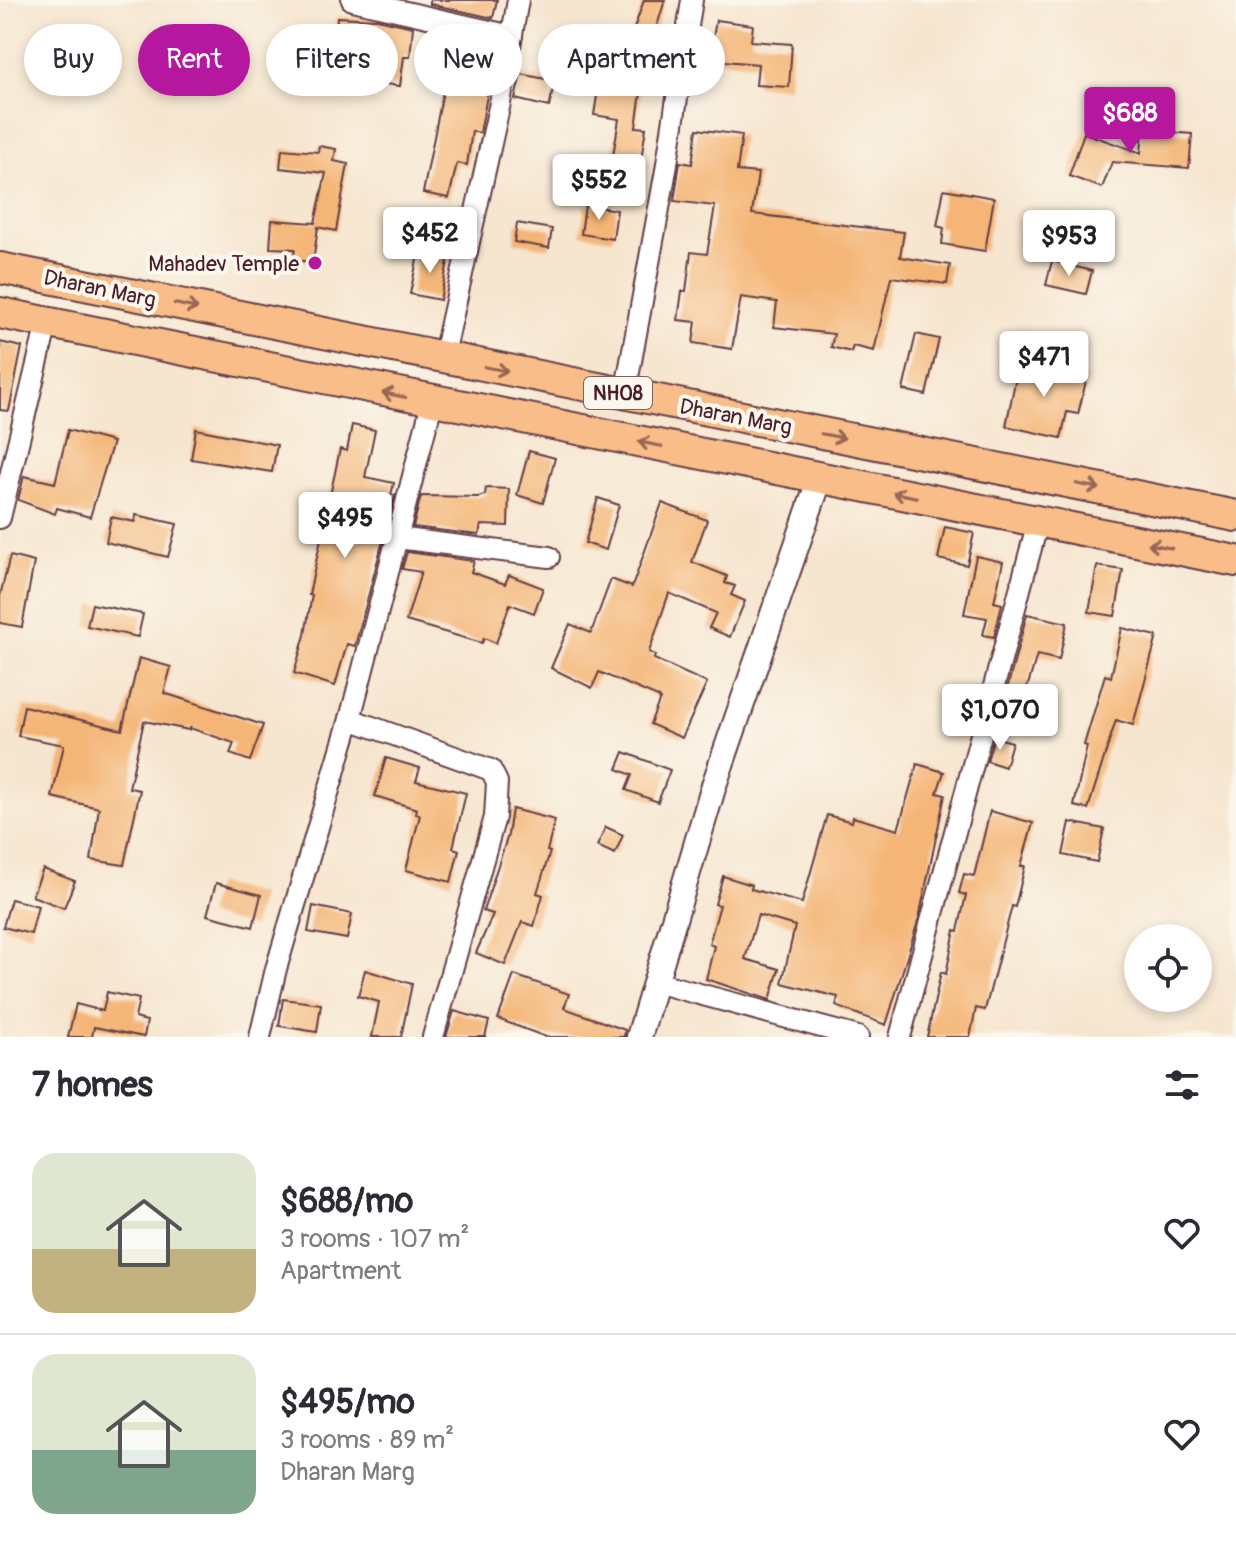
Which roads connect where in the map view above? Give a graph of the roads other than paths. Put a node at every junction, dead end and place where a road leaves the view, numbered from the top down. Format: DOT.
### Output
graph roads {
  1 [pos="352,0"];
  2 [pos="518,0"];
  3 [pos="692,0"];
  4 [pos="459,24"];
  5 [pos="514,24"];
  6 [pos="501,96"];
  7 [pos="0,268"];
  8 [pos="0,313"];
  9 [pos="47,323"];
  10 [pos="443,359"];
  11 [pos="625,394"];
  12 [pos="432,403"];
  13 [pos="820,478"];
  14 [pos="1236,516"];
  15 [pos="0,518"];
  16 [pos="1038,522"];
  17 [pos="397,538"];
  18 [pos="549,557"];
  19 [pos="1236,561"];
  20 [pos="350,719"];
  21 [pos="655,982"];
  22 [pos="260,1037"];
  23 [pos="433,1037"];
  24 [pos="639,1037"];
  25 [pos="858,1037"];
  26 [pos="900,1037"];
  1 -- 4 [label="street"];
  2 -- 5 [label="street"];
  3 -- 11 [label="street"];
  6 -- 10 [label="street"];
  7 -- 10 [label="main road, Dharan Marg / NH08, one-way"];
  8 -- 9 [label="main road, Dharan Marg / NH08"];
  12 -- 9 [label="main road, Dharan Marg / NH08, one-way"];
  9 -- 15 [label="street"];
  10 -- 11 [label="main road, Dharan Marg / NH08, one-way"];
  11 -- 14 [label="main road, Dharan Marg / NH08, one-way"];
  13 -- 12 [label="main road, Dharan Marg / NH08, one-way"];
  12 -- 17 [label="street"];
  16 -- 13 [label="main road, Dharan Marg / NH08, one-way"];
  13 -- 21 [label="street"];
  19 -- 16 [label="main road, Dharan Marg / NH08, one-way"];
  16 -- 26 [label="street"];
  17 -- 18 [label="street"];
  17 -- 20 [label="street"];
  20 -- 22 [label="street"];
  20 -- 23 [label="street"];
  21 -- 24 [label="street"];
  21 -- 25 [label="street"];
}
